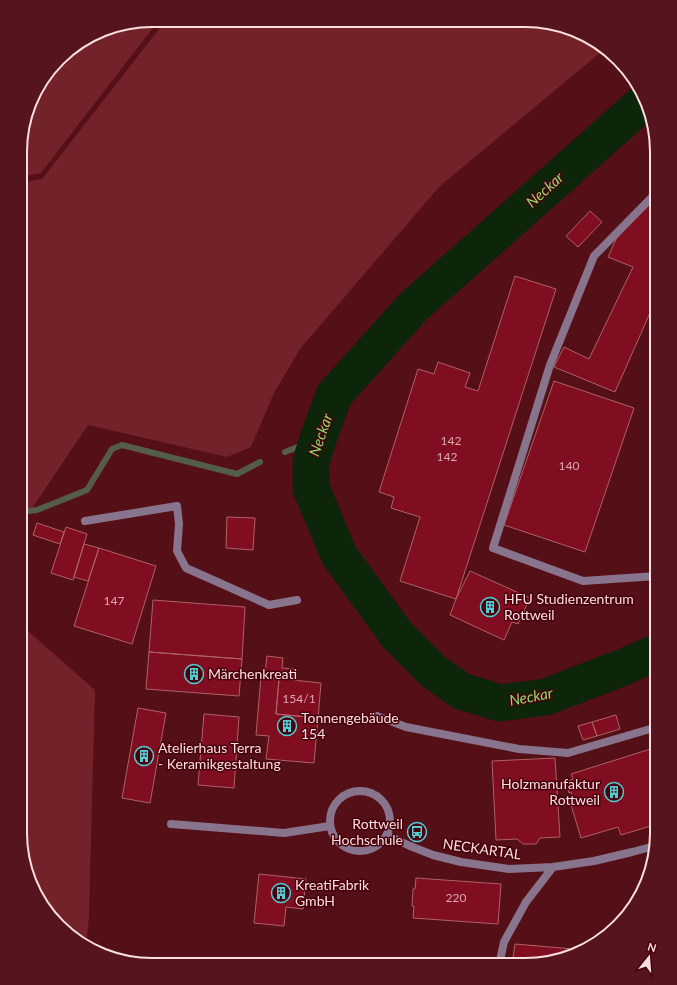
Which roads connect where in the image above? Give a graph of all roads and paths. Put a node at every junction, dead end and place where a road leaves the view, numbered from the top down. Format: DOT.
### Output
graph roads {
  1 [pos="650,199"];
  2 [pos="85,521"];
  3 [pos="650,576"];
  4 [pos="297,600"];
  5 [pos="377,716"];
  6 [pos="650,729"];
  7 [pos="171,824"];
  8 [pos="330,826"];
  9 [pos="387,835"];
  10 [pos="649,848"];
  11 [pos="553,867"];
  12 [pos="501,958"];
  1 -- 3 [label="street"];
  2 -- 4 [label="street"];
  5 -- 6 [label="street"];
  7 -- 8 [label="street"];
  8 -- 9 [label="street"];
  8 -- 9 [label="street"];
  9 -- 11 [label="street, NECKARTAL"];
  10 -- 11 [label="street, NECKARTAL"];
  11 -- 12 [label="street"];
}
